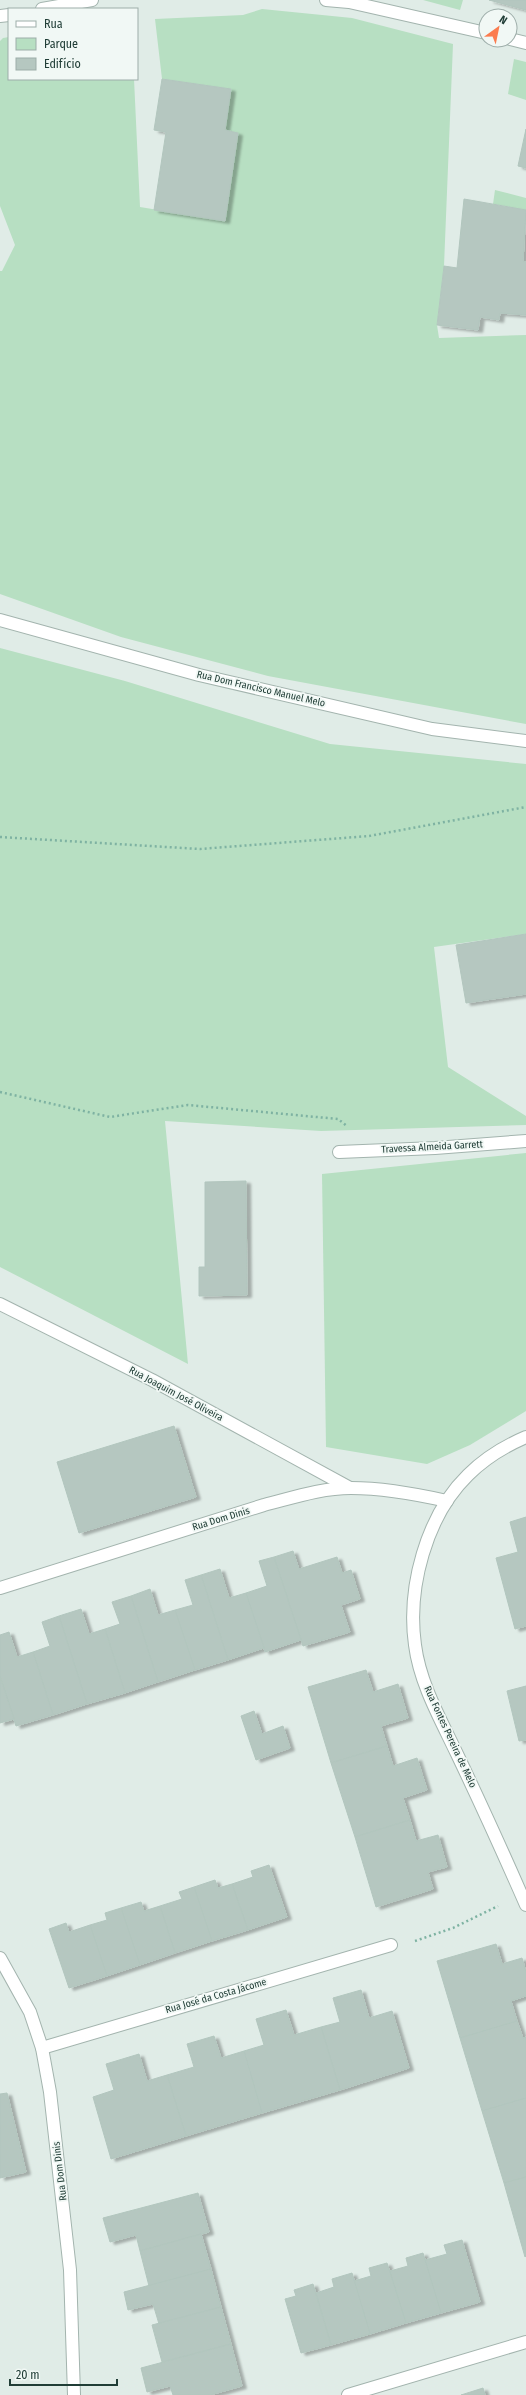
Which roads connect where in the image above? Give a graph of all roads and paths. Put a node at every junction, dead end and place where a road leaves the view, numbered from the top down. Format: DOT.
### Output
graph roads {
  1 [pos="92,0"];
  2 [pos="326,0"];
  3 [pos="48,8"];
  4 [pos="478,31"];
  5 [pos="0,620"];
  6 [pos="526,741"];
  7 [pos="526,807"];
  8 [pos="0,837"];
  9 [pos="0,1092"];
  10 [pos="526,1140"];
  11 [pos="376,1150"];
  12 [pos="339,1152"];
  13 [pos="0,1304"];
  14 [pos="526,1437"];
  15 [pos="350,1488"];
  16 [pos="447,1501"];
  17 [pos="0,1588"];
  18 [pos="524,1901"];
  19 [pos="391,1945"];
  20 [pos="0,1958"];
  21 [pos="42,2048"];
  22 [pos="526,2342"];
  23 [pos="74,2395"];
  24 [pos="348,2395"];
  1 -- 3 [label="street"];
  2 -- 4 [label="street"];
  5 -- 6 [label="street, Rua Dom Francisco Manuel Melo"];
  7 -- 8 [label="path"];
  9 -- 11 [label="path"];
  10 -- 11 [label="street, Travessa Almeida Garrett"];
  11 -- 12 [label="street, Travessa Almeida Garrett"];
  13 -- 15 [label="street, Rua Joaquim José Oliveira"];
  14 -- 16 [label="street, Rua Fontes Pereira de Melo"];
  15 -- 16 [label="street, Rua Dom Dinis"];
  15 -- 17 [label="street, Rua Dom Dinis"];
  16 -- 18 [label="street, Rua Fontes Pereira de Melo"];
  18 -- 19 [label="path"];
  19 -- 21 [label="street, Rua José da Costa Jácome"];
  20 -- 21 [label="street, Rua Dom Dinis"];
  21 -- 23 [label="street, Rua Dom Dinis"];
  22 -- 24 [label="street"];
}
